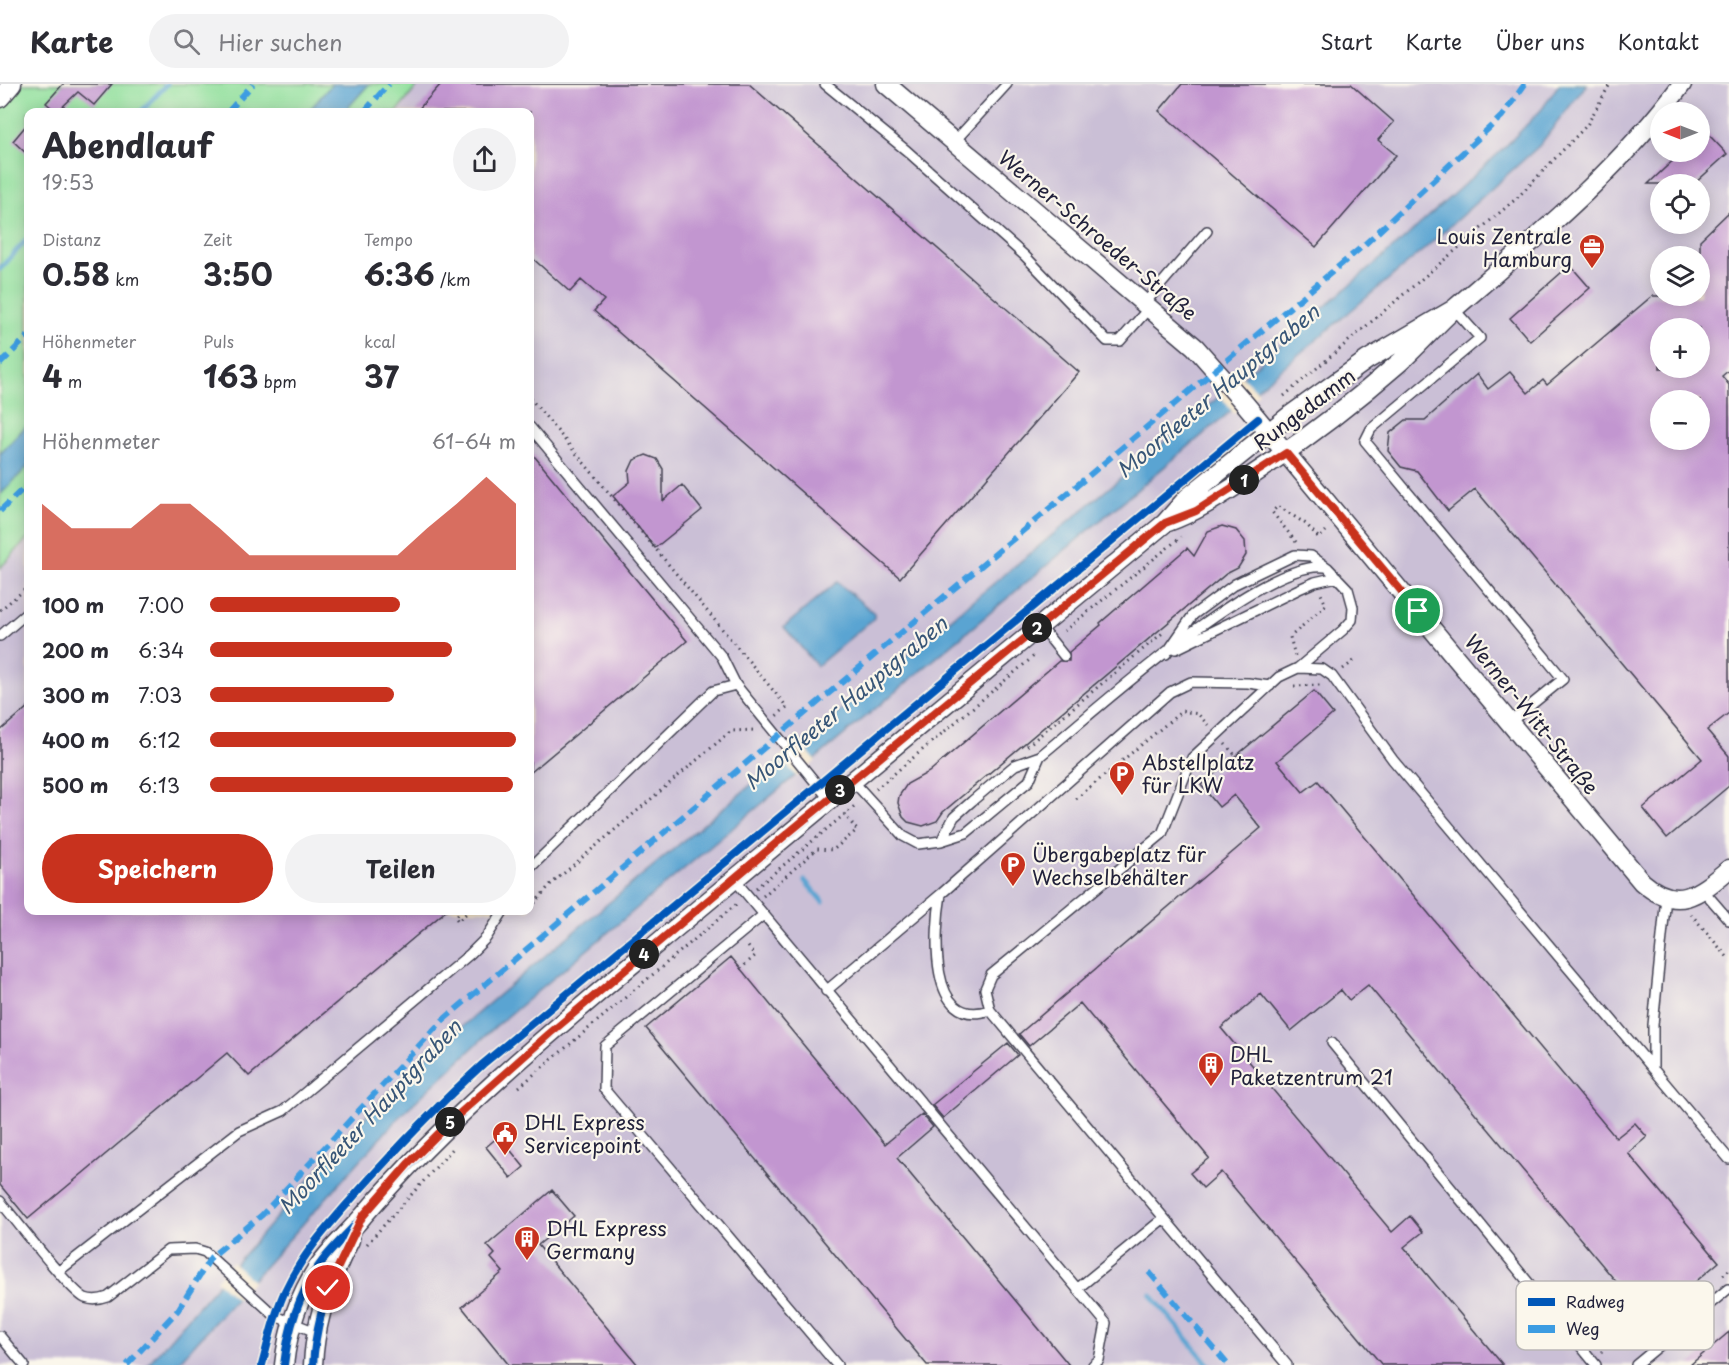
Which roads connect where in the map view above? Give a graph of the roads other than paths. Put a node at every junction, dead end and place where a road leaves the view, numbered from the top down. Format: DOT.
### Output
graph roads {
  1 [pos="12,84"];
  2 [pos="825,84"];
  3 [pos="886,84"];
  4 [pos="1007,84"];
  5 [pos="1682,84"];
  6 [pos="0,98"];
  7 [pos="954,142"];
  8 [pos="1208,231"];
  9 [pos="1147,306"];
  10 [pos="1455,309"];
  11 [pos="1258,419"];
  12 [pos="534,432"];
  13 [pos="1286,453"];
  14 [pos="1165,523"];
  15 [pos="1328,568"];
  16 [pos="1337,577"];
  17 [pos="24,615"];
  18 [pos="1040,626"];
  19 [pos="0,636"];
  20 [pos="1166,654"];
  21 [pos="1064,656"];
  22 [pos="1298,668"];
  23 [pos="736,685"];
  24 [pos="1270,686"];
  25 [pos="1509,723"];
  26 [pos="1040,756"];
  27 [pos="852,780"];
  28 [pos="829,799"];
  29 [pos="941,841"];
  30 [pos="534,864"];
  31 [pos="1729,869"];
  32 [pos="734,879"];
  33 [pos="1703,890"];
  34 [pos="941,894"];
  35 [pos="1673,897"];
  36 [pos="501,915"];
  37 [pos="762,916"];
  38 [pos="1729,920"];
  39 [pos="826,992"];
  40 [pos="990,1010"];
  41 [pos="1332,1043"];
  42 [pos="1653,1069"];
  43 [pos="1729,1159"];
  44 [pos="0,1201"];
  45 [pos="362,1217"];
  46 [pos="1164,1218"];
  47 [pos="59,1271"];
  48 [pos="1527,1281"];
  49 [pos="1728,1288"];
  50 [pos="1077,1289"];
  51 [pos="1714,1300"];
  52 [pos="291,1324"];
  53 [pos="316,1332"];
  54 [pos="0,1336"];
  55 [pos="1583,1350"];
  56 [pos="1654,1350"];
  57 [pos="1594,1363"];
  58 [pos="24,1365"];
  59 [pos="284,1365"];
  60 [pos="313,1365"];
  61 [pos="837,1365"];
  62 [pos="1093,1365"];
  63 [pos="1287,1365"];
  64 [pos="1636,1365"];
  1 -- 6 [label="street"];
  2 -- 9 [label="lane"];
  3 -- 7 [label="street, Werner-Schroeder-Straße"];
  4 -- 7 [label="lane"];
  5 -- 10 [label="street, Rungedamm"];
  7 -- 9 [label="street, Werner-Schroeder-Straße"];
  8 -- 9 [label="lane"];
  9 -- 11 [label="street, Werner-Schroeder-Straße"];
  10 -- 11 [label="street, Rungedamm"];
  10 -- 13 [label="street, Rungedamm"];
  10 -- 25 [label="lane"];
  11 -- 13 [label="street, Werner-Witt-Straße"];
  11 -- 14 [label="street, Rungedamm"];
  12 -- 23 [label="lane"];
  13 -- 14 [label="street, Rungedamm"];
  13 -- 25 [label="street, Werner-Witt-Straße"];
  14 -- 18 [label="street, Rungedamm"];
  15 -- 16 [label="lane"];
  15 -- 20 [label="lane"];
  15 -- 20 [label="lane"];
  16 -- 20 [label="lane"];
  16 -- 22 [label="lane"];
  17 -- 19 [label="lane"];
  18 -- 21 [label="lane"];
  18 -- 27 [label="street, Rungedamm"];
  20 -- 26 [label="lane"];
  22 -- 24 [label="lane"];
  22 -- 42 [label="lane"];
  23 -- 28 [label="lane"];
  23 -- 30 [label="lane"];
  24 -- 34 [label="lane"];
  24 -- 40 [label="lane"];
  25 -- 35 [label="street, Werner-Witt-Straße"];
  26 -- 29 [label="lane"];
  26 -- 29 [label="lane"];
  27 -- 28 [label="street, Rungedamm"];
  27 -- 29 [label="lane"];
  28 -- 32 [label="street, Rungedamm"];
  31 -- 33 [label="street"];
  32 -- 37 [label="lane"];
  32 -- 45 [label="street, Rungedamm"];
  33 -- 35 [label="street"];
  33 -- 38 [label="lane"];
  34 -- 39 [label="lane"];
  34 -- 40 [label="lane"];
  35 -- 42 [label="lane"];
  36 -- 47 [label="lane"];
  37 -- 39 [label="lane"];
  37 -- 61 [label="lane"];
  39 -- 50 [label="lane"];
  40 -- 46 [label="lane"];
  41 -- 48 [label="lane"];
  42 -- 43 [label="lane"];
  44 -- 47 [label="lane"];
  45 -- 52 [label="street, Rungedamm"];
  45 -- 53 [label="street, Rungedamm"];
  46 -- 50 [label="lane"];
  46 -- 63 [label="lane"];
  47 -- 52 [label="lane"];
  49 -- 51 [label="lane"];
  50 -- 62 [label="lane"];
  52 -- 53 [label="lane"];
  52 -- 59 [label="street, Rungedamm"];
  53 -- 60 [label="street, Rungedamm"];
  54 -- 58 [label="lane"];
  55 -- 57 [label="lane"];
  56 -- 64 [label="lane"];
}
